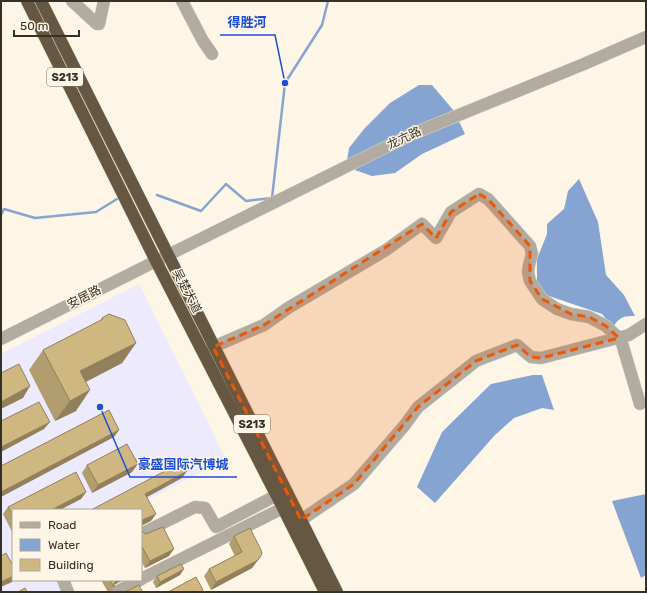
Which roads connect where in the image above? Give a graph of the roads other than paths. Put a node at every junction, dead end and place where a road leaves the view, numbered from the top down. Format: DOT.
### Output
graph roads {
  1 [pos="27,1"];
  2 [pos="41,1"];
  3 [pos="72,1"];
  4 [pos="104,1"];
  5 [pos="182,1"];
  6 [pos="646,37"];
  7 [pos="212,54"];
  8 [pos="168,255"];
  9 [pos="156,261"];
  10 [pos="646,324"];
  11 [pos="619,338"];
  12 [pos="1,340"];
  13 [pos="213,346"];
  14 [pos="640,404"];
  15 [pos="277,495"];
  16 [pos="283,508"];
  17 [pos="301,520"];
  18 [pos="142,533"];
  19 [pos="142,579"];
  20 [pos="62,581"];
  21 [pos="138,581"];
  22 [pos="68,592"];
  23 [pos="116,592"];
  24 [pos="325,592"];
  25 [pos="337,592"];
  1 -- 9 [label="highway, 吴楚大道 / S213"];
  2 -- 8 [label="highway, 吴楚大道 / S213"];
  3 -- 4 [label="street"];
  5 -- 7 [label="street"];
  6 -- 8 [label="street, 龙亢路"];
  8 -- 9 [label="street, 安居路"];
  8 -- 13 [label="highway, 吴楚大道 / S213"];
  9 -- 12 [label="street, 安居路"];
  9 -- 15 [label="highway, 吴楚大道 / S213"];
  10 -- 11 [label="street"];
  11 -- 13 [label="street"];
  11 -- 14 [label="street"];
  11 -- 17 [label="street"];
  13 -- 17 [label="highway, 吴楚大道 / S213"];
  15 -- 16 [label="highway, 吴楚大道 / S213"];
  15 -- 18 [label="street"];
  16 -- 19 [label="street"];
  16 -- 24 [label="highway, 吴楚大道 / S213"];
  17 -- 25 [label="highway, 吴楚大道 / S213"];
  20 -- 22 [label="street"];
  21 -- 23 [label="street"];
}
